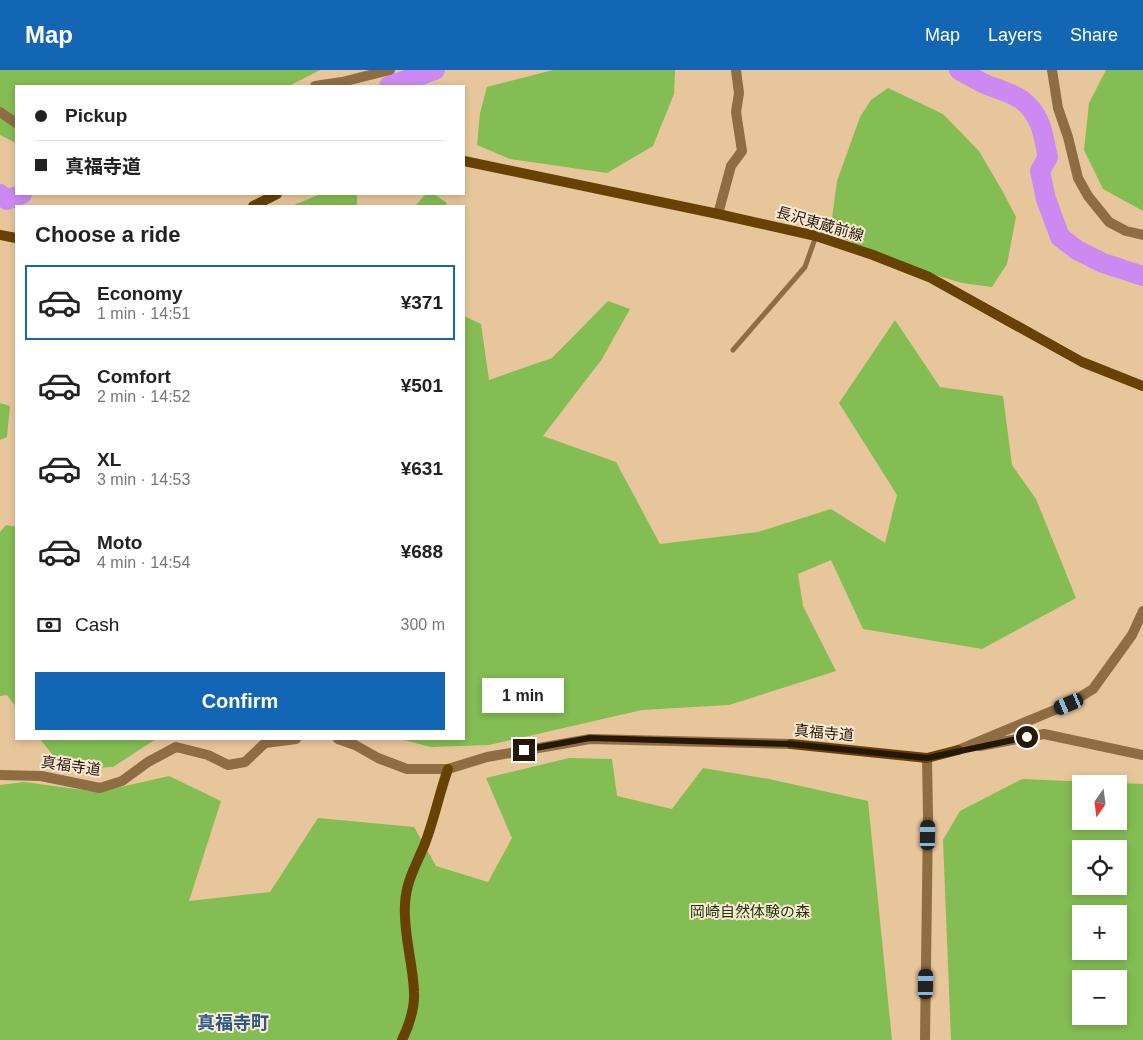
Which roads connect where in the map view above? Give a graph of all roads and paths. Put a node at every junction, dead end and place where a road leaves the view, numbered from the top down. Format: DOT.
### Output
graph roads {
  1 [pos="390,70"];
  2 [pos="736,70"];
  3 [pos="1052,70"];
  4 [pos="322,85"];
  5 [pos="0,112"];
  6 [pos="15,122"];
  7 [pos="465,161"];
  8 [pos="274,195"];
  9 [pos="255,205"];
  10 [pos="718,214"];
  11 [pos="1143,235"];
  12 [pos="0,236"];
  13 [pos="816,236"];
  14 [pos="15,238"];
  15 [pos="733,350"];
  16 [pos="1143,386"];
  17 [pos="1143,611"];
  18 [pos="288,740"];
  19 [pos="341,740"];
  20 [pos="791,744"];
  21 [pos="958,750"];
  22 [pos="1143,755"];
  23 [pos="927,758"];
  24 [pos="448,769"];
  25 [pos="0,775"];
  26 [pos="402,1040"];
  27 [pos="925,1040"];
  1 -- 4 [label="street"];
  2 -- 10 [label="street"];
  3 -- 11 [label="street"];
  5 -- 6 [label="street"];
  7 -- 10 [label="main road, 長沢東蔵前線"];
  8 -- 9 [label="main road"];
  10 -- 13 [label="main road, 長沢東蔵前線"];
  12 -- 14 [label="main road"];
  13 -- 15 [label="lane"];
  13 -- 16 [label="main road, 長沢東蔵前線"];
  17 -- 21 [label="street, 真福寺道"];
  18 -- 25 [label="street, 真福寺道"];
  19 -- 24 [label="street, 真福寺道"];
  20 -- 23 [label="main road, 真福寺道"];
  20 -- 24 [label="street, 真福寺道"];
  21 -- 22 [label="street"];
  21 -- 23 [label="main road, 真福寺道"];
  23 -- 27 [label="street"];
  24 -- 26 [label="main road"];
}
